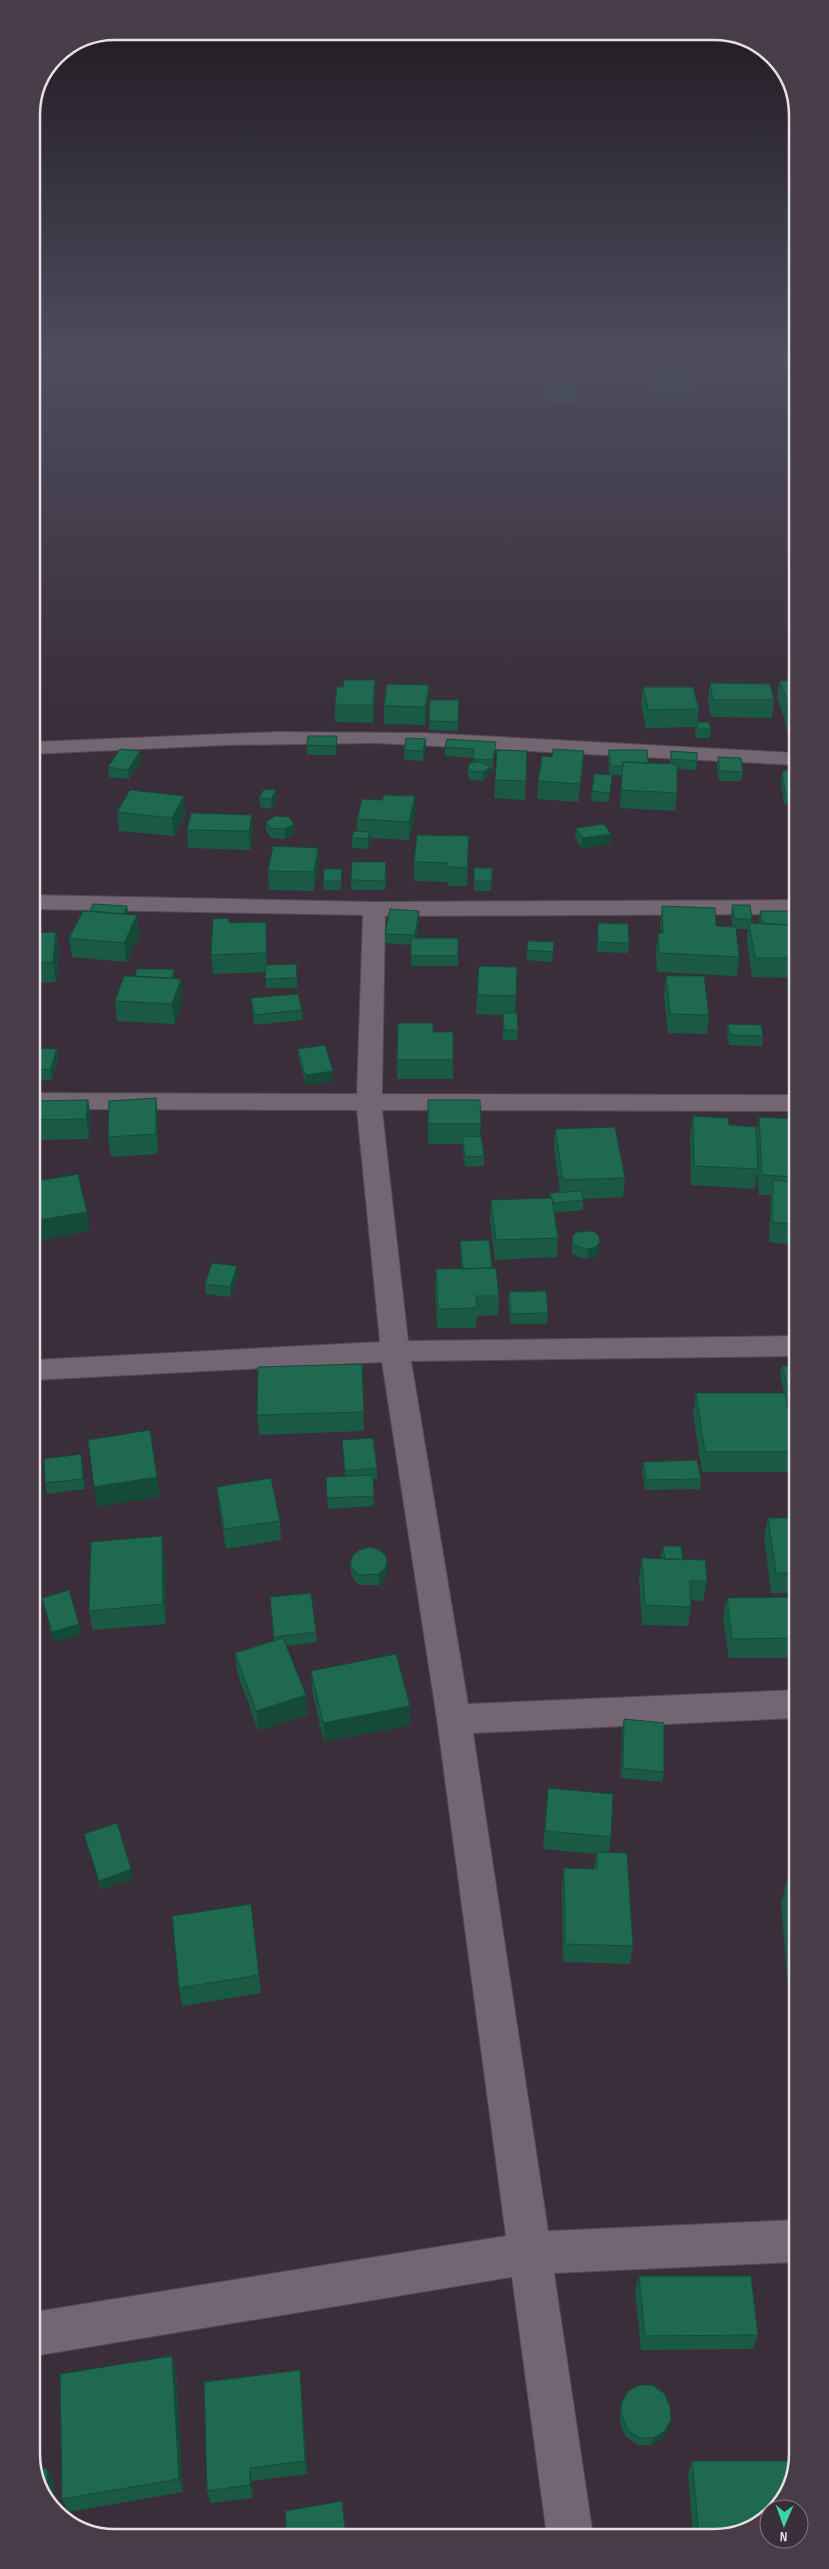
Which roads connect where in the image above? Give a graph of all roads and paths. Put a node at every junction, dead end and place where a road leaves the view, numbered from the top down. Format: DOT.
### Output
graph roads {
  1 [pos="40,748"];
  2 [pos="789,759"];
  3 [pos="40,902"];
  4 [pos="789,906"];
  5 [pos="374,909"];
  6 [pos="40,1101"];
  7 [pos="369,1102"];
  8 [pos="789,1103"];
  9 [pos="789,1346"];
  10 [pos="395,1352"];
  11 [pos="40,1370"];
  12 [pos="789,1704"];
  13 [pos="454,1719"];
  14 [pos="789,2241"];
  15 [pos="529,2253"];
  16 [pos="40,2333"];
  17 [pos="569,2529"];
  1 -- 2 [label="street"];
  3 -- 5 [label="street"];
  4 -- 5 [label="street"];
  5 -- 7 [label="street"];
  6 -- 7 [label="street"];
  7 -- 8 [label="street"];
  7 -- 10 [label="street"];
  9 -- 10 [label="street"];
  10 -- 11 [label="street"];
  10 -- 13 [label="street"];
  12 -- 13 [label="street"];
  13 -- 15 [label="street"];
  14 -- 15 [label="street"];
  15 -- 16 [label="street"];
  15 -- 17 [label="street"];
}
